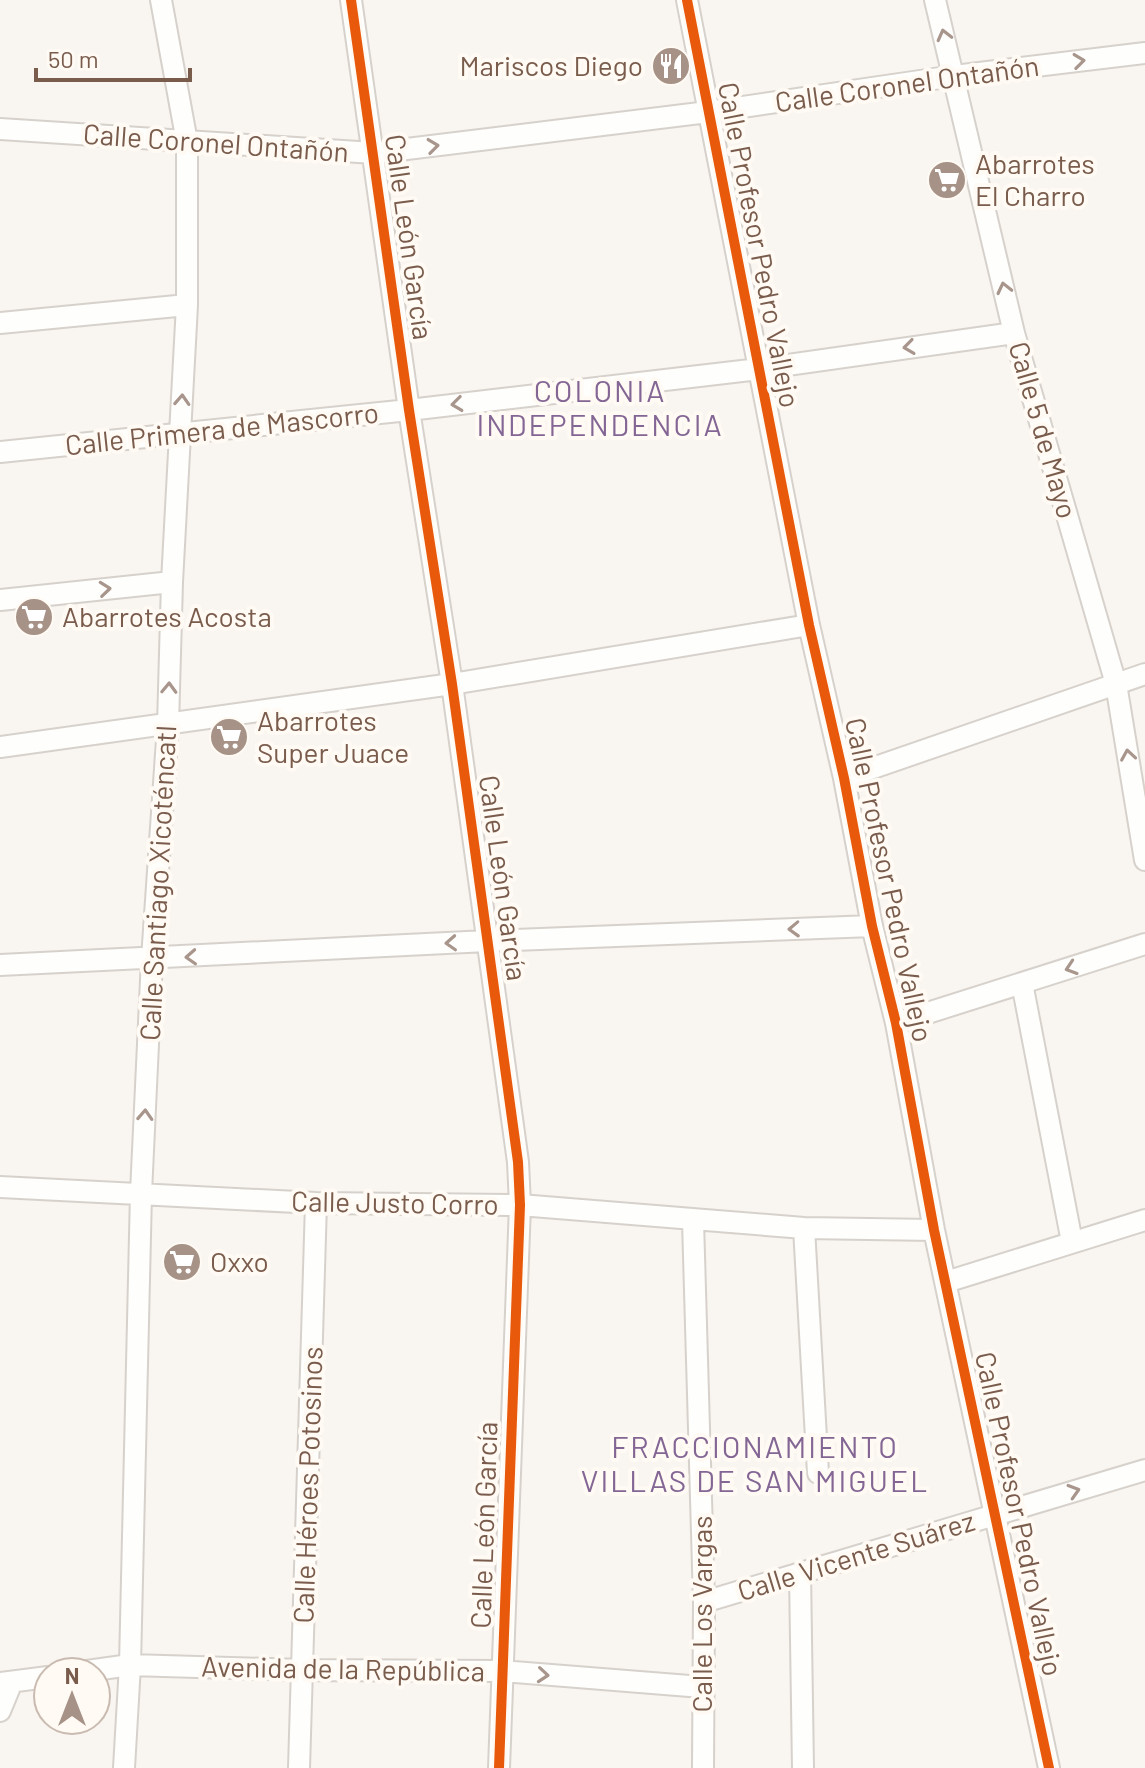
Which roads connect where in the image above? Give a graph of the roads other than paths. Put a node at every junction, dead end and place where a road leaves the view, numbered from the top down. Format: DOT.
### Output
graph roads {
  1 [pos="161,0"];
  2 [pos="351,0"];
  3 [pos="687,0"];
  4 [pos="935,0"];
  5 [pos="1145,53"];
  6 [pos="954,76"];
  7 [pos="708,112"];
  8 [pos="0,129"];
  9 [pos="187,142"];
  10 [pos="374,153"];
  11 [pos="187,305"];
  12 [pos="0,323"];
  13 [pos="1014,333"];
  14 [pos="759,369"];
  15 [pos="409,410"];
  16 [pos="181,433"];
  17 [pos="0,452"];
  18 [pos="172,582"];
  19 [pos="0,600"];
  20 [pos="809,625"];
  21 [pos="1145,674"];
  22 [pos="452,684"];
  23 [pos="1116,684"];
  24 [pos="168,725"];
  25 [pos="0,747"];
  26 [pos="844,778"];
  27 [pos="1145,860"];
  28 [pos="872,926"];
  29 [pos="487,941"];
  30 [pos="1145,944"];
  31 [pos="152,959"];
  32 [pos="0,965"];
  33 [pos="1022,983"];
  34 [pos="896,1023"];
  35 [pos="0,1187"];
  36 [pos="141,1193"];
  37 [pos="316,1203"];
  38 [pos="520,1205"];
  39 [pos="1145,1220"];
  40 [pos="693,1221"];
  41 [pos="804,1228"];
  42 [pos="934,1230"];
  43 [pos="1072,1242"];
  44 [pos="946,1282"];
  45 [pos="1145,1470"];
  46 [pos="818,1473"];
  47 [pos="994,1515"];
  48 [pos="800,1573"];
  49 [pos="704,1602"];
  50 [pos="130,1665"];
  51 [pos="112,1668"];
  52 [pos="303,1670"];
  53 [pos="502,1671"];
  54 [pos="32,1679"];
  55 [pos="6,1683"];
  56 [pos="702,1687"];
  57 [pos="0,1711"];
  58 [pos="124,1768"];
  59 [pos="299,1768"];
  60 [pos="499,1768"];
  61 [pos="703,1768"];
  62 [pos="803,1768"];
  63 [pos="1049,1768"];
  1 -- 9 [label="street, Calle Santiago Xicoténcatl"];
  2 -- 10 [label="street, Calle León García"];
  3 -- 7 [label="street, Calle Profesor Pedro Vallejo"];
  6 -- 4 [label="street, Calle 5 de Mayo, one-way"];
  6 -- 5 [label="street, Calle Coronel Ontañón, one-way"];
  6 -- 7 [label="street, Calle Coronel Ontañón"];
  13 -- 6 [label="street, Calle 5 de Mayo, one-way"];
  10 -- 7 [label="street, Calle Coronel Ontañón, one-way"];
  7 -- 14 [label="street, Calle Profesor Pedro Vallejo"];
  8 -- 9 [label="street, Calle Coronel Ontañón"];
  9 -- 10 [label="street, Calle Coronel Ontañón"];
  9 -- 11 [label="street, Calle Santiago Xicoténcatl"];
  10 -- 15 [label="street, Calle León García"];
  11 -- 12 [label="street"];
  16 -- 11 [label="street, Calle Santiago Xicoténcatl, one-way"];
  13 -- 14 [label="street, Calle Primera de Mascorro, one-way"];
  13 -- 23 [label="street, Calle 5 de Mayo"];
  14 -- 15 [label="street, Calle Primera de Mascorro, one-way"];
  14 -- 20 [label="street, Calle Profesor Pedro Vallejo"];
  15 -- 16 [label="street, Calle Primera de Mascorro"];
  15 -- 22 [label="street, Calle León García"];
  16 -- 17 [label="street, Calle Primera de Mascorro"];
  16 -- 18 [label="street, Calle Santiago Xicoténcatl"];
  19 -- 18 [label="street, one-way"];
  24 -- 18 [label="street, Calle Santiago Xicoténcatl, one-way"];
  20 -- 22 [label="street"];
  20 -- 26 [label="street, Calle Profesor Pedro Vallejo"];
  21 -- 23 [label="street"];
  22 -- 24 [label="street"];
  22 -- 29 [label="street, Calle León García"];
  23 -- 26 [label="street"];
  27 -- 23 [label="street, Calle 5 de Mayo, one-way"];
  24 -- 25 [label="street"];
  24 -- 31 [label="street, Calle Santiago Xicoténcatl"];
  26 -- 28 [label="street, Calle Profesor Pedro Vallejo"];
  28 -- 29 [label="street, one-way"];
  28 -- 34 [label="street, Calle Profesor Pedro Vallejo"];
  29 -- 31 [label="street, one-way"];
  29 -- 38 [label="street, Calle León García"];
  30 -- 33 [label="street, one-way"];
  31 -- 32 [label="street"];
  36 -- 31 [label="street, Calle Santiago Xicoténcatl, one-way"];
  33 -- 34 [label="street"];
  33 -- 43 [label="street"];
  34 -- 42 [label="street, Calle Profesor Pedro Vallejo"];
  35 -- 36 [label="street, Calle Justo Corro"];
  36 -- 37 [label="street, Calle Justo Corro"];
  36 -- 50 [label="street, Calle Santiago Xicoténcatl"];
  37 -- 38 [label="street, Calle Justo Corro"];
  37 -- 52 [label="street, Calle Héroes Potosinos"];
  38 -- 40 [label="street, Calle Justo Corro"];
  38 -- 53 [label="street, Calle León García"];
  39 -- 43 [label="street"];
  40 -- 41 [label="street, Calle Justo Corro"];
  40 -- 49 [label="street, Calle Los Vargas"];
  41 -- 42 [label="street, Calle Justo Corro"];
  41 -- 46 [label="street"];
  42 -- 44 [label="street, Calle Profesor Pedro Vallejo"];
  43 -- 44 [label="street"];
  44 -- 47 [label="street, Calle Profesor Pedro Vallejo"];
  47 -- 45 [label="street, Calle Vicente Suárez, one-way"];
  47 -- 48 [label="street, Calle Vicente Suárez"];
  47 -- 63 [label="street, Calle Profesor Pedro Vallejo"];
  48 -- 49 [label="street, Calle Vicente Suárez"];
  48 -- 62 [label="street"];
  49 -- 56 [label="street, Calle Los Vargas"];
  50 -- 51 [label="street, Avenida de la República"];
  50 -- 52 [label="street, Avenida de la República"];
  50 -- 58 [label="street, Calle Santiago Xicoténcatl"];
  52 -- 53 [label="street, Avenida de la República"];
  52 -- 59 [label="street, Calle Héroes Potosinos"];
  53 -- 56 [label="street, Avenida de la República, one-way"];
  53 -- 60 [label="street, Calle León García"];
  54 -- 55 [label="street"];
  55 -- 57 [label="street"];
  56 -- 61 [label="street, Calle Los Vargas"];
}
